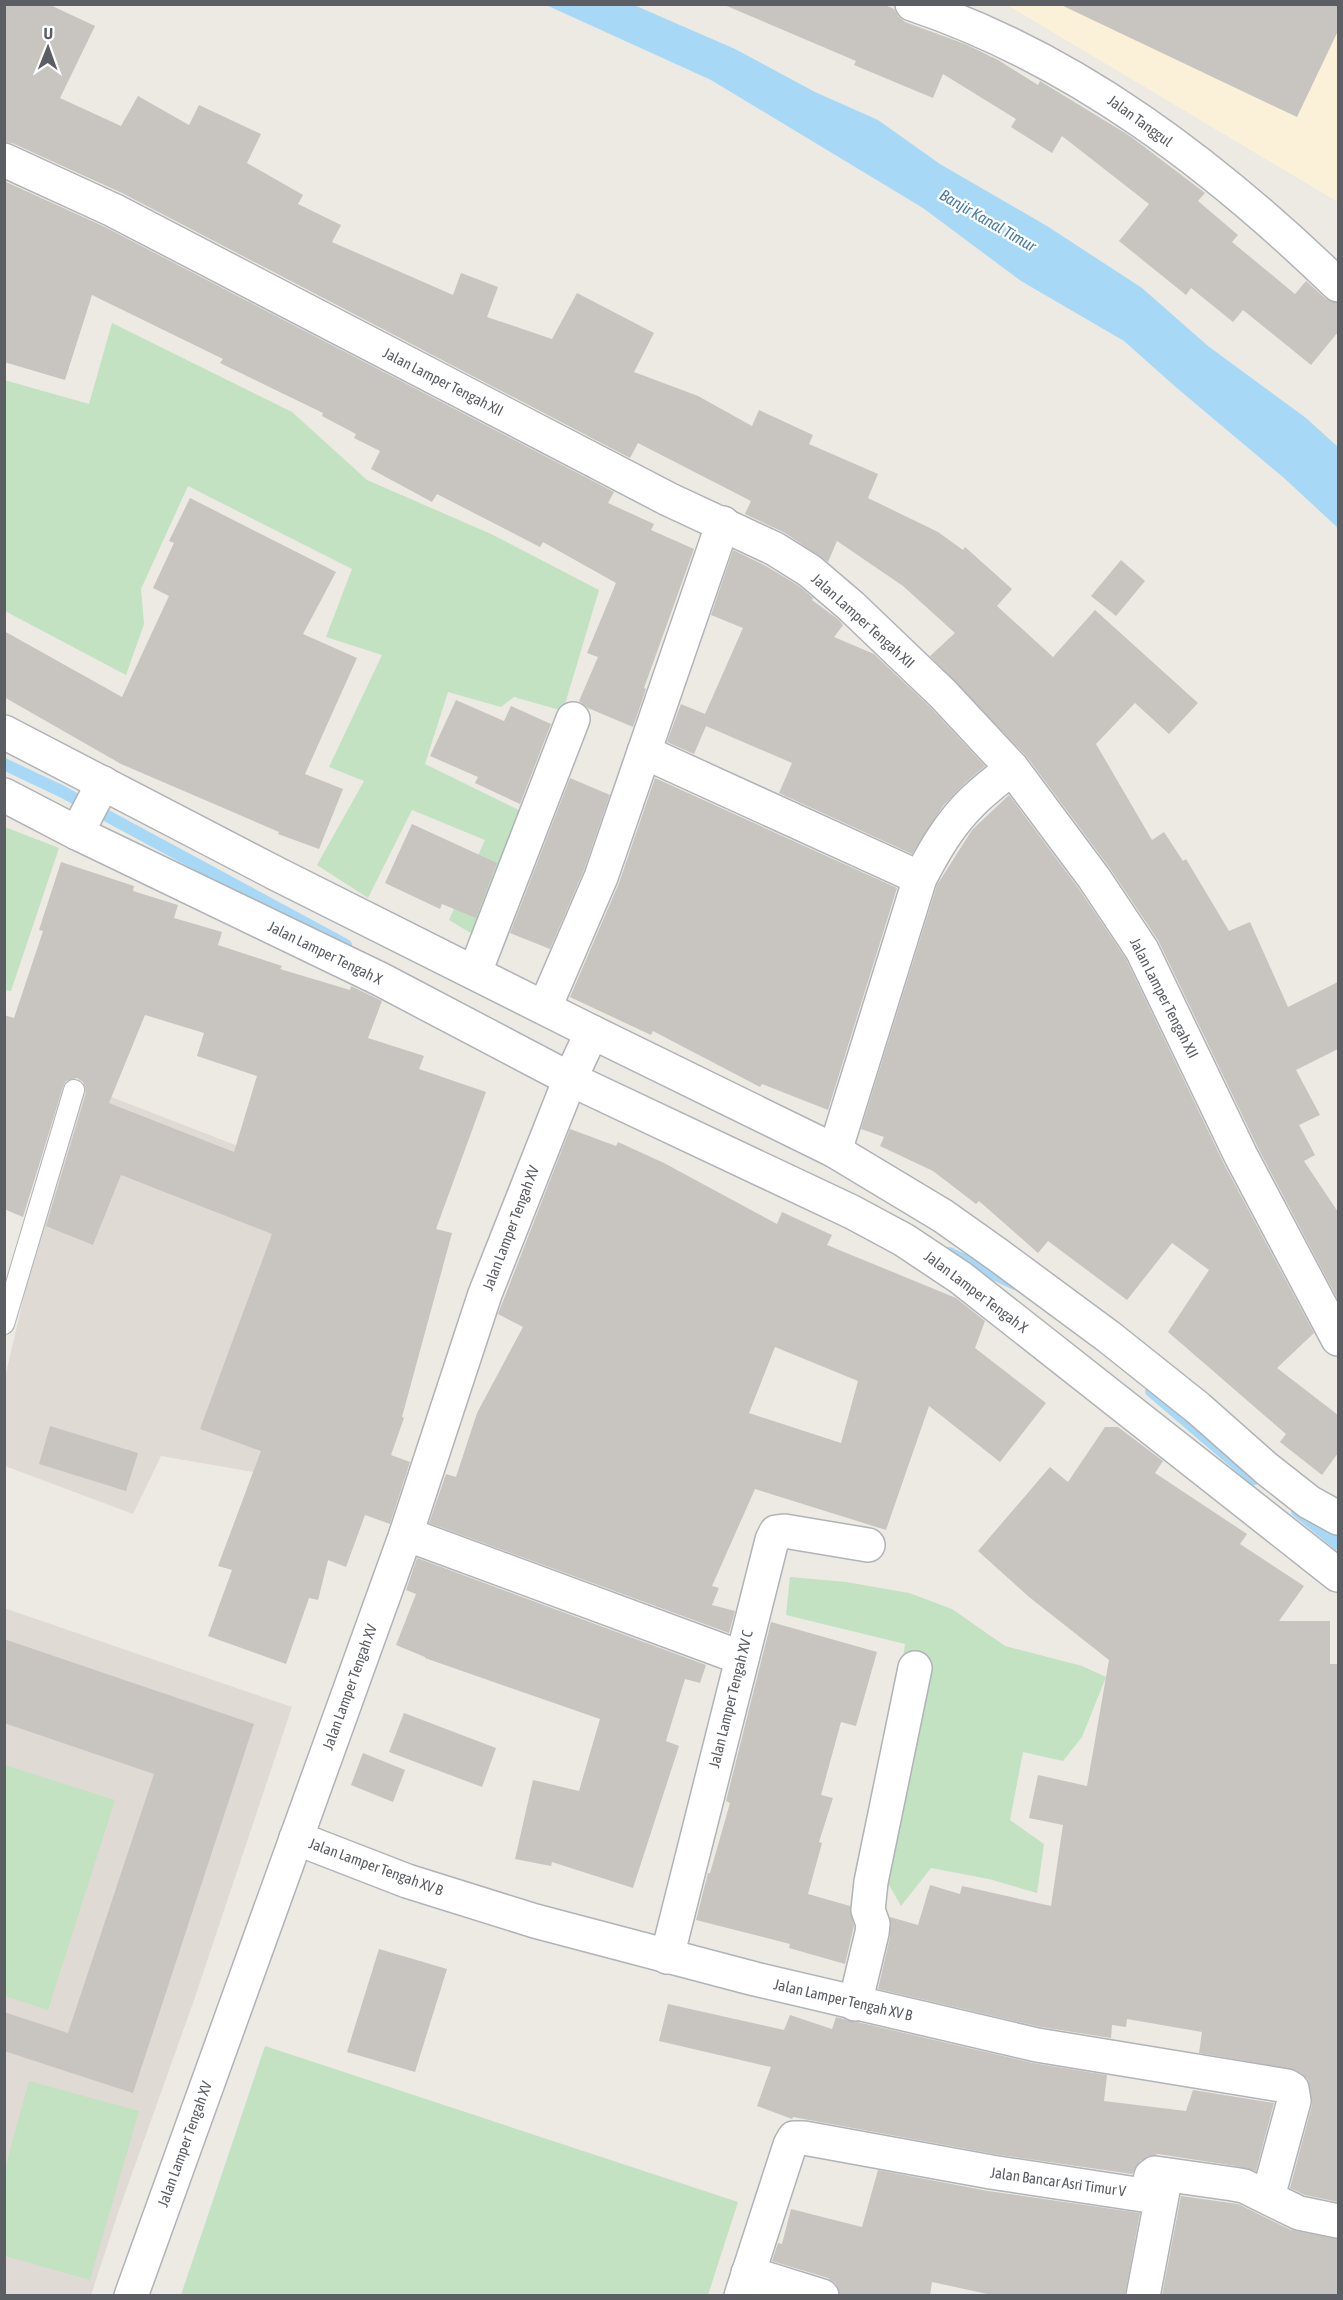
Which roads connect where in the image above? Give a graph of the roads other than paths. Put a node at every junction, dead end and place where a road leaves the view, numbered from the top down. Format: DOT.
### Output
graph roads {
  1 [pos="912,4"];
  2 [pos="4,160"];
  3 [pos="1338,285"];
  4 [pos="723,523"];
  5 [pos="573,719"];
  6 [pos="4,732"];
  7 [pos="644,752"];
  8 [pos="1012,768"];
  9 [pos="4,795"];
  10 [pos="89,810"];
  11 [pos="920,878"];
  12 [pos="474,972"];
  13 [pos="545,1007"];
  14 [pos="581,1055"];
  15 [pos="74,1090"];
  16 [pos="835,1151"];
  17 [pos="4,1324"];
  18 [pos="1338,1339"];
  19 [pos="1338,1518"];
  20 [pos="406,1534"];
  21 [pos="868,1545"];
  22 [pos="1338,1575"];
  23 [pos="742,1658"];
  24 [pos="915,1668"];
  25 [pos="296,1838"];
  26 [pos="667,1957"];
  27 [pos="855,2004"];
  28 [pos="1166,2175"];
  29 [pos="1268,2198"];
  30 [pos="1338,2221"];
  31 [pos="745,2284"];
  32 [pos="130,2295"];
  33 [pos="822,2295"];
  34 [pos="1143,2295"];
  1 -- 3 [label="street, Jalan Tanggul"];
  2 -- 4 [label="street, Jalan Lamper Tengah XII"];
  4 -- 7 [label="street"];
  4 -- 8 [label="street, Jalan Lamper Tengah XII"];
  5 -- 12 [label="street"];
  6 -- 10 [label="street, Jalan Lamper Tengah X"];
  7 -- 11 [label="street"];
  7 -- 13 [label="street"];
  8 -- 11 [label="street"];
  8 -- 18 [label="street, Jalan Lamper Tengah XII"];
  9 -- 10 [label="street, Jalan Lamper Tengah X"];
  10 -- 12 [label="street, Jalan Lamper Tengah X"];
  10 -- 14 [label="street, Jalan Lamper Tengah X"];
  11 -- 16 [label="street"];
  12 -- 13 [label="street, Jalan Lamper Tengah X"];
  13 -- 14 [label="street, Jalan Lamper Tengah X"];
  14 -- 16 [label="street, Jalan Lamper Tengah X"];
  14 -- 20 [label="street, Jalan Lamper Tengah XV"];
  14 -- 22 [label="street, Jalan Lamper Tengah X"];
  15 -- 17 [label="lane"];
  16 -- 19 [label="street, Jalan Lamper Tengah X"];
  20 -- 23 [label="street"];
  20 -- 25 [label="street, Jalan Lamper Tengah XV"];
  21 -- 23 [label="street, Jalan Lamper Tengah XV C"];
  23 -- 26 [label="street, Jalan Lamper Tengah XV C"];
  24 -- 27 [label="street"];
  25 -- 26 [label="street, Jalan Lamper Tengah XV B"];
  25 -- 32 [label="street, Jalan Lamper Tengah XV"];
  26 -- 27 [label="street, Jalan Lamper Tengah XV B"];
  27 -- 29 [label="street, Jalan Lamper Tengah XV B"];
  28 -- 29 [label="street"];
  28 -- 31 [label="street, Jalan Bancar Asri Timur V"];
  28 -- 34 [label="street"];
  29 -- 30 [label="street"];
  31 -- 33 [label="street"];
}
